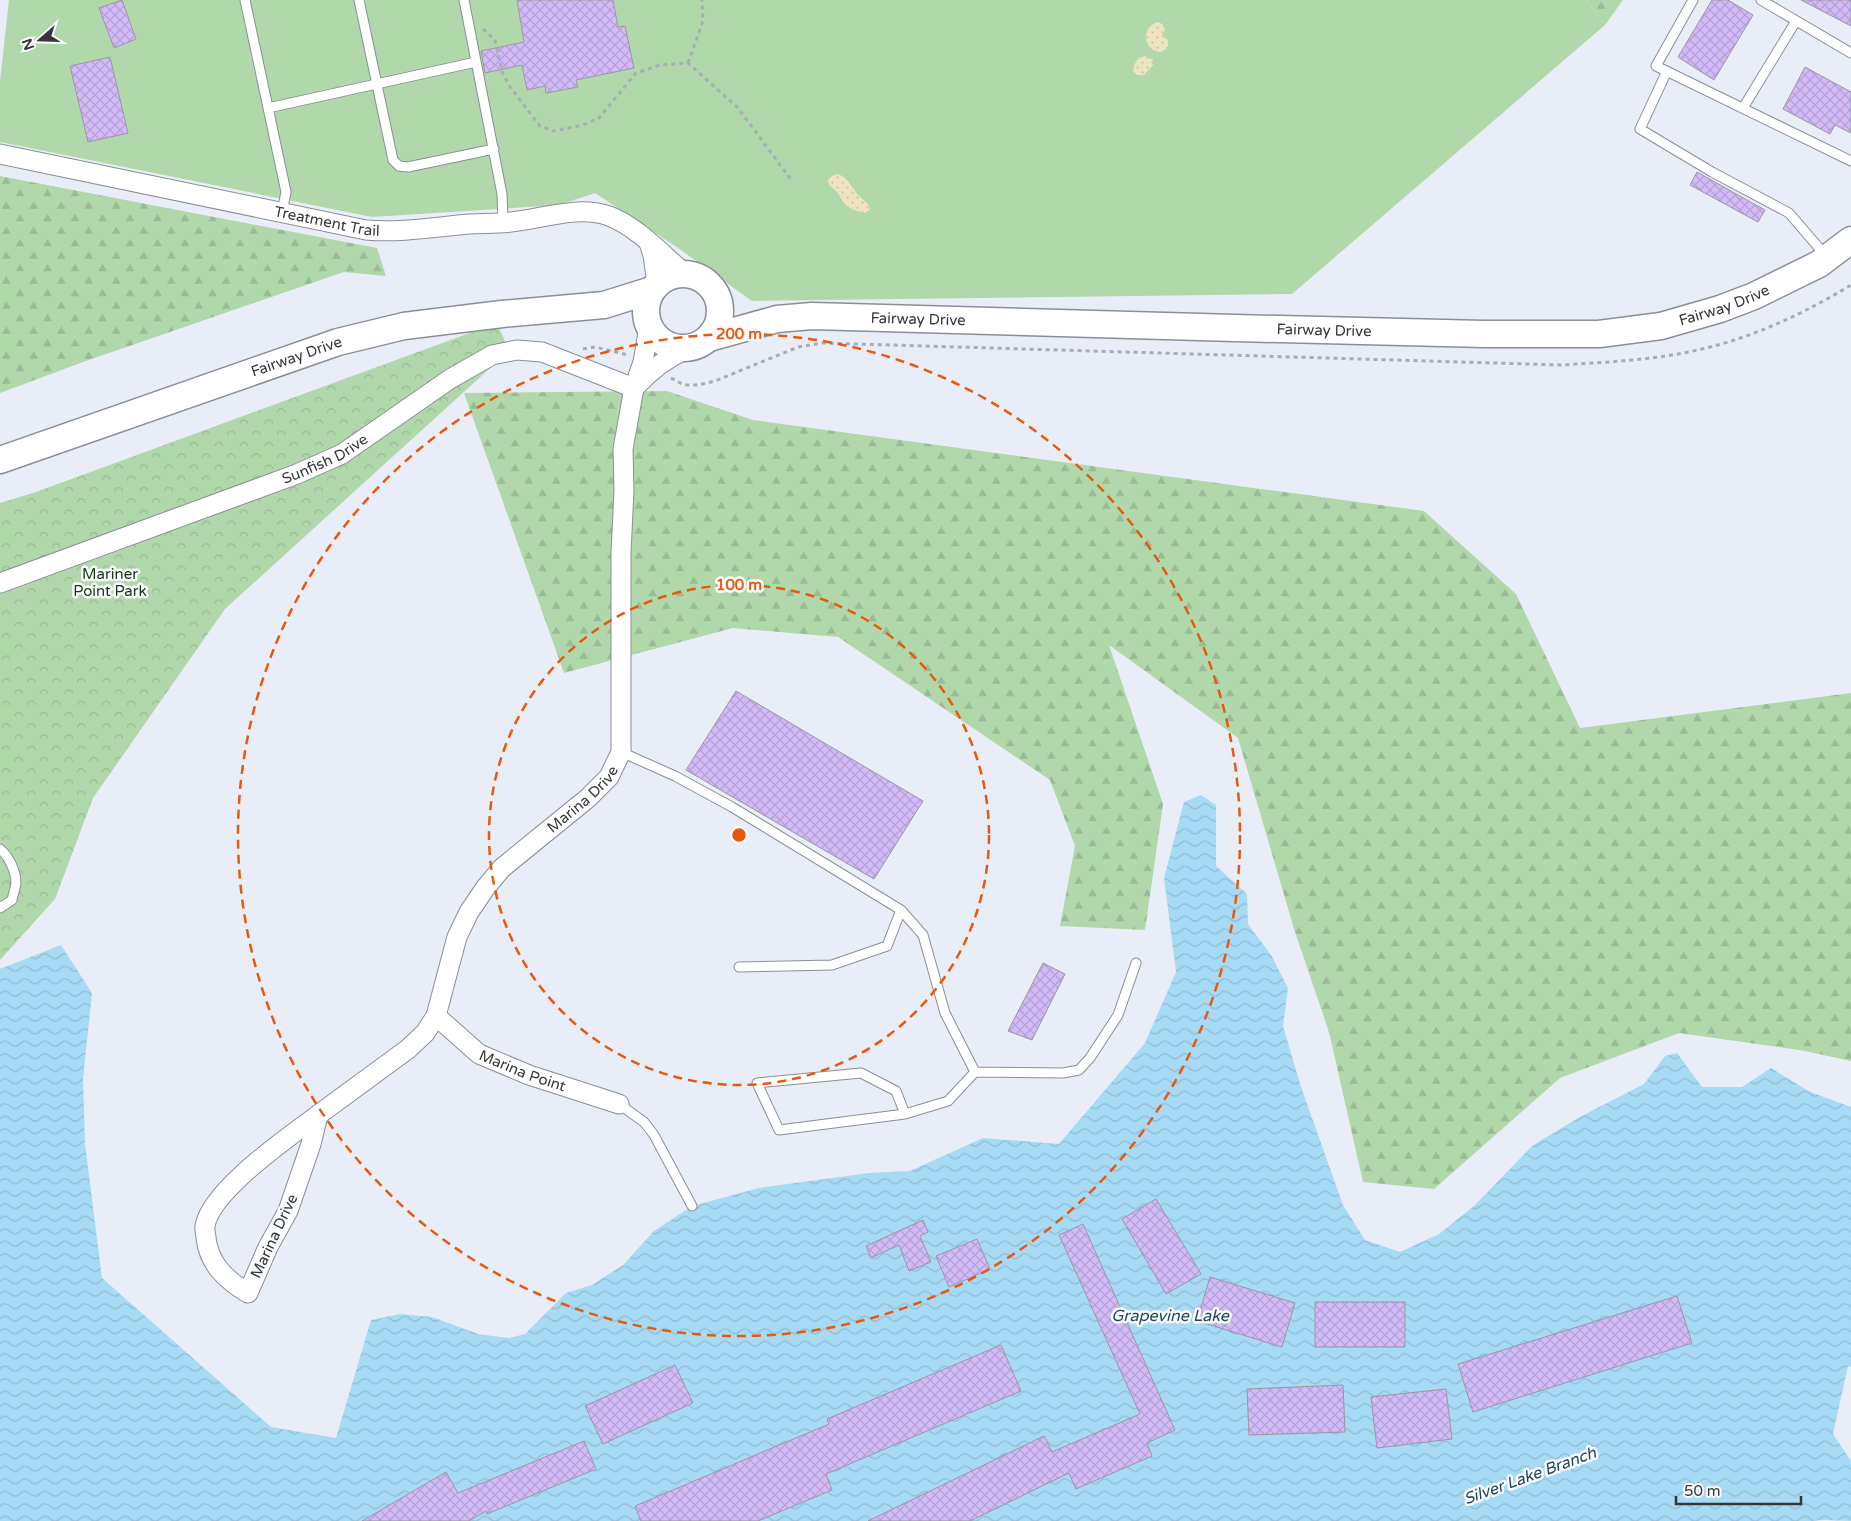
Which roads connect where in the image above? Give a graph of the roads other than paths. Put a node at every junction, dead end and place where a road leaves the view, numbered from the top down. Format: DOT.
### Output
graph roads {
  1 [pos="245,0"];
  2 [pos="359,0"];
  3 [pos="464,0"];
  4 [pos="1693,0"];
  5 [pos="1761,0"];
  6 [pos="1796,21"];
  7 [pos="1851,53"];
  8 [pos="476,62"];
  9 [pos="1667,71"];
  10 [pos="377,84"];
  11 [pos="268,108"];
  12 [pos="1743,108"];
  13 [pos="494,148"];
  14 [pos="0,154"];
  15 [pos="1851,161"];
  16 [pos="282,212"];
  17 [pos="503,223"];
  18 [pos="1851,240"];
  19 [pos="649,243"];
  20 [pos="1828,258"];
  21 [pos="684,274"];
  22 [pos="654,287"];
  23 [pos="717,296"];
  24 [pos="604,305"];
  25 [pos="777,319"];
  26 [pos="648,322"];
  27 [pos="698,343"];
  28 [pos="648,365"];
  29 [pos="634,388"];
  30 [pos="0,460"];
  31 [pos="0,583"];
  32 [pos="621,752"];
  33 [pos="0,850"];
  34 [pos="0,908"];
  35 [pos="901,910"];
  36 [pos="1136,963"];
  37 [pos="739,967"];
  38 [pos="436,1016"];
  39 [pos="975,1072"];
  40 [pos="619,1104"];
  41 [pos="905,1114"];
  42 [pos="318,1115"];
  43 [pos="692,1206"];
  1 -- 11 [label="lane"];
  2 -- 10 [label="lane"];
  3 -- 8 [label="lane"];
  4 -- 9 [label="lane"];
  5 -- 6 [label="lane"];
  6 -- 7 [label="lane"];
  6 -- 12 [label="lane"];
  8 -- 10 [label="lane"];
  8 -- 13 [label="lane"];
  9 -- 12 [label="lane"];
  9 -- 20 [label="lane"];
  10 -- 11 [label="lane"];
  10 -- 13 [label="lane"];
  11 -- 16 [label="lane"];
  12 -- 15 [label="lane"];
  13 -- 17 [label="lane"];
  14 -- 16 [label="street, Treatment Trail"];
  16 -- 17 [label="street, Treatment Trail"];
  17 -- 19 [label="street, Treatment Trail"];
  18 -- 20 [label="street, Fairway Drive"];
  19 -- 21 [label="street, Treatment Trail"];
  19 -- 22 [label="street"];
  20 -- 25 [label="street, Fairway Drive"];
  21 -- 22 [label="street, Fairway Drive"];
  21 -- 23 [label="street, Fairway Drive"];
  22 -- 24 [label="street, Fairway Drive"];
  22 -- 26 [label="street"];
  23 -- 25 [label="street, Fairway Drive"];
  23 -- 27 [label="street"];
  24 -- 26 [label="street, Fairway Drive"];
  24 -- 30 [label="street, Fairway Drive"];
  25 -- 27 [label="street, Fairway Drive"];
  26 -- 27 [label="street, Fairway Drive"];
  26 -- 28 [label="street, Marina Drive"];
  27 -- 28 [label="street"];
  28 -- 29 [label="street, Marina Drive"];
  29 -- 31 [label="street, Sunfish Drive"];
  29 -- 32 [label="street, Marina Drive"];
  32 -- 35 [label="lane"];
  32 -- 38 [label="street, Marina Drive"];
  33 -- 34 [label="lane"];
  35 -- 37 [label="lane"];
  35 -- 39 [label="lane"];
  36 -- 39 [label="lane"];
  38 -- 40 [label="street, Marina Point"];
  38 -- 42 [label="street, Marina Drive"];
  39 -- 41 [label="lane"];
  40 -- 43 [label="lane"];
  41 -- 41 [label="lane"];
  42 -- 42 [label="street, Marina Drive"];
}
